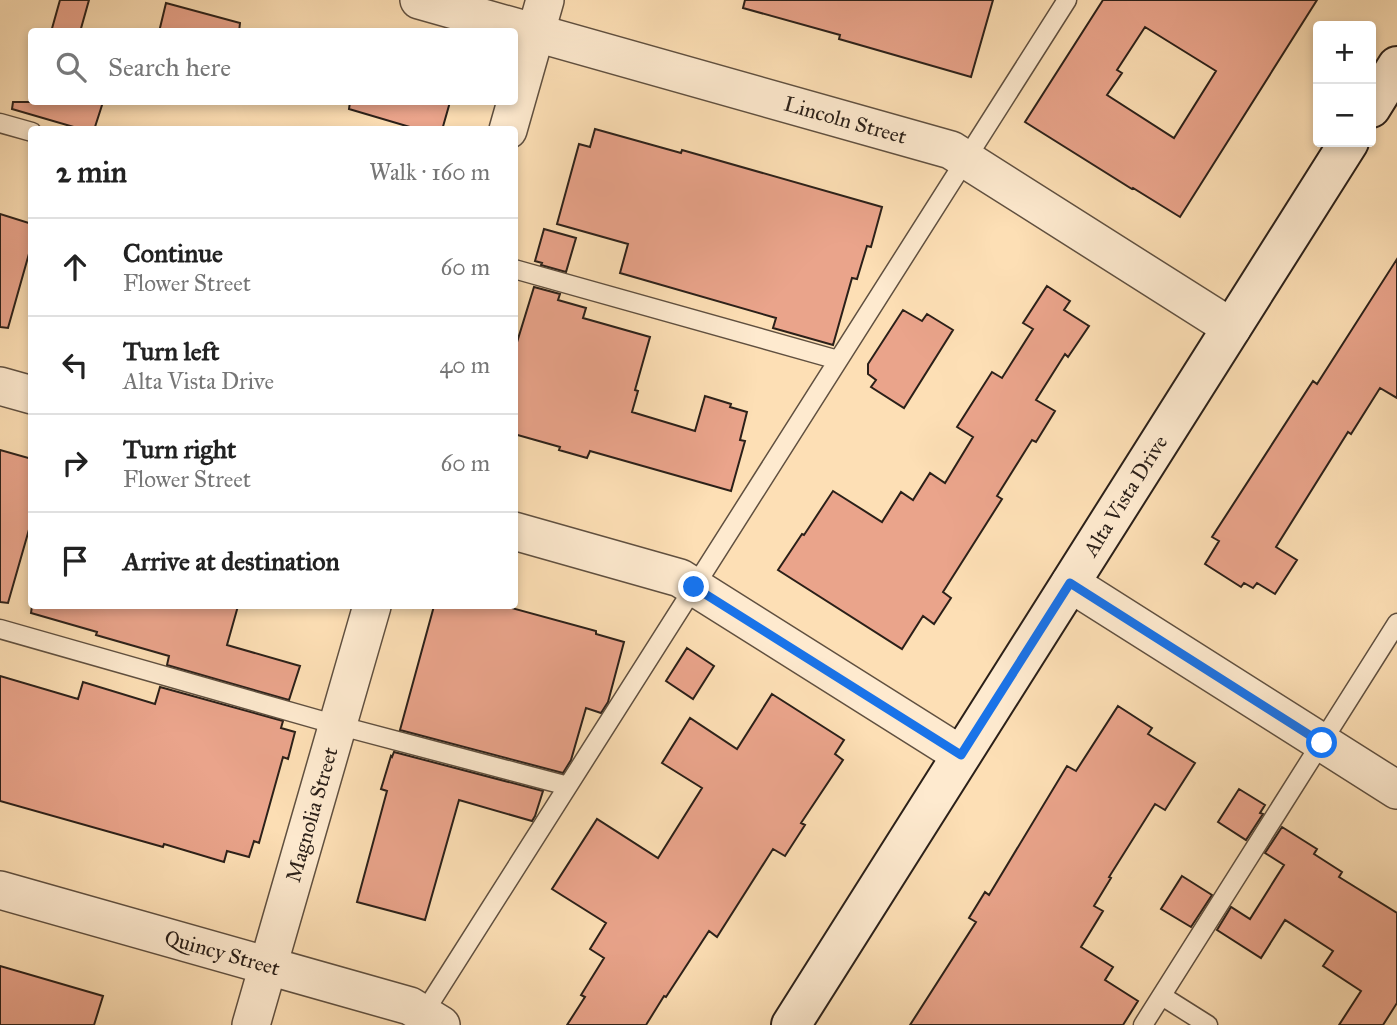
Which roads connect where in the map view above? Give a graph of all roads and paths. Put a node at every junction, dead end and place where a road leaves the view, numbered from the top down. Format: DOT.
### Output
graph roads {
  1 [pos="419,0"];
  2 [pos="1067,0"];
  3 [pos="541,17"];
  4 [pos="1396,72"];
  5 [pos="518,96"];
  6 [pos="1376,101"];
  7 [pos="515,105"];
  8 [pos="0,123"];
  9 [pos="509,126"];
  10 [pos="28,131"];
  11 [pos="1346,147"];
  12 [pos="965,160"];
  13 [pos="518,270"];
  14 [pos="1231,328"];
  15 [pos="838,360"];
  16 [pos="0,386"];
  17 [pos="28,394"];
  18 [pos="518,532"];
  19 [pos="1070,583"];
  20 [pos="694,587"];
  21 [pos="371,609"];
  22 [pos="1397,622"];
  23 [pos="0,629"];
  24 [pos="337,726"];
  25 [pos="1322,743"];
  26 [pos="961,755"];
  27 [pos="568,786"];
  28 [pos="1397,790"];
  29 [pos="0,890"];
  30 [pos="268,966"];
  31 [pos="1162,996"];
  32 [pos="427,1021"];
  33 [pos="251,1025"];
  34 [pos="791,1025"];
  35 [pos="1143,1025"];
  36 [pos="1208,1025"];
  1 -- 3 [label="street, Lincoln Street"];
  2 -- 12 [label="lane"];
  3 -- 5 [label="street"];
  3 -- 12 [label="street, Lincoln Street"];
  4 -- 6 [label="street"];
  7 -- 9 [label="street"];
  8 -- 10 [label="lane"];
  11 -- 14 [label="street, Alta Vista Drive"];
  12 -- 14 [label="street, Lincoln Street"];
  12 -- 15 [label="lane"];
  13 -- 15 [label="lane"];
  14 -- 19 [label="street, Alta Vista Drive"];
  15 -- 20 [label="lane"];
  16 -- 17 [label="street"];
  18 -- 20 [label="street"];
  19 -- 25 [label="street"];
  19 -- 26 [label="street, Alta Vista Drive"];
  20 -- 26 [label="street"];
  20 -- 27 [label="lane"];
  21 -- 24 [label="street, Magnolia Street"];
  22 -- 25 [label="lane"];
  23 -- 24 [label="lane"];
  24 -- 27 [label="lane"];
  24 -- 30 [label="street, Magnolia Street"];
  25 -- 28 [label="street"];
  25 -- 31 [label="lane"];
  26 -- 34 [label="street, Alta Vista Drive"];
  27 -- 32 [label="lane"];
  29 -- 30 [label="street, Quincy Street"];
  30 -- 32 [label="street, Quincy Street"];
  30 -- 33 [label="street, Magnolia Street"];
  31 -- 35 [label="lane"];
  31 -- 36 [label="lane"];
}
